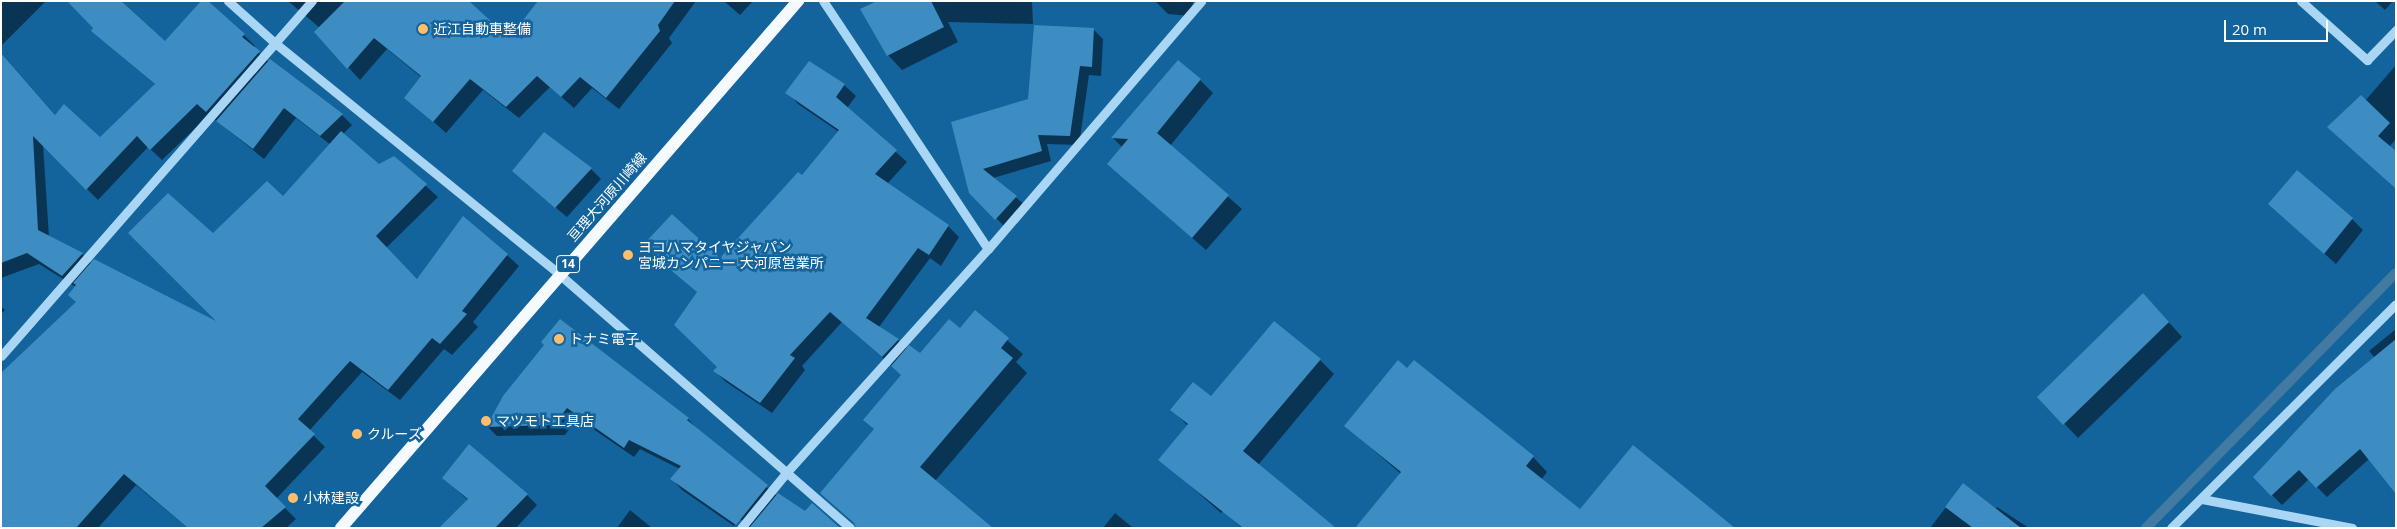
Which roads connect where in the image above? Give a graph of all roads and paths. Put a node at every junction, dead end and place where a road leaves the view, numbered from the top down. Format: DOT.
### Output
graph roads {
  1 [pos="228,1"];
  2 [pos="312,1"];
  3 [pos="798,1"];
  4 [pos="823,1"];
  5 [pos="1201,1"];
  6 [pos="2301,1"];
  7 [pos="2396,30"];
  8 [pos="275,43"];
  9 [pos="988,250"];
  10 [pos="559,274"];
  11 [pos="2396,304"];
  12 [pos="1,356"];
  13 [pos="786,473"];
  14 [pos="2202,499"];
  15 [pos="341,528"];
  16 [pos="741,528"];
  17 [pos="850,528"];
  18 [pos="2171,528"];
  19 [pos="2352,528"];
  1 -- 8 [label="street"];
  2 -- 8 [label="street"];
  3 -- 10 [label="main road, 亘理大河原川崎線 / 14"];
  4 -- 9 [label="street"];
  5 -- 9 [label="street"];
  6 -- 7 [label="street"];
  8 -- 10 [label="street"];
  8 -- 12 [label="street"];
  9 -- 13 [label="street"];
  10 -- 13 [label="street"];
  10 -- 15 [label="main road, 亘理大河原川崎線 / 14"];
  11 -- 14 [label="street"];
  13 -- 16 [label="street"];
  13 -- 17 [label="street"];
  14 -- 18 [label="street"];
  14 -- 19 [label="street"];
}
